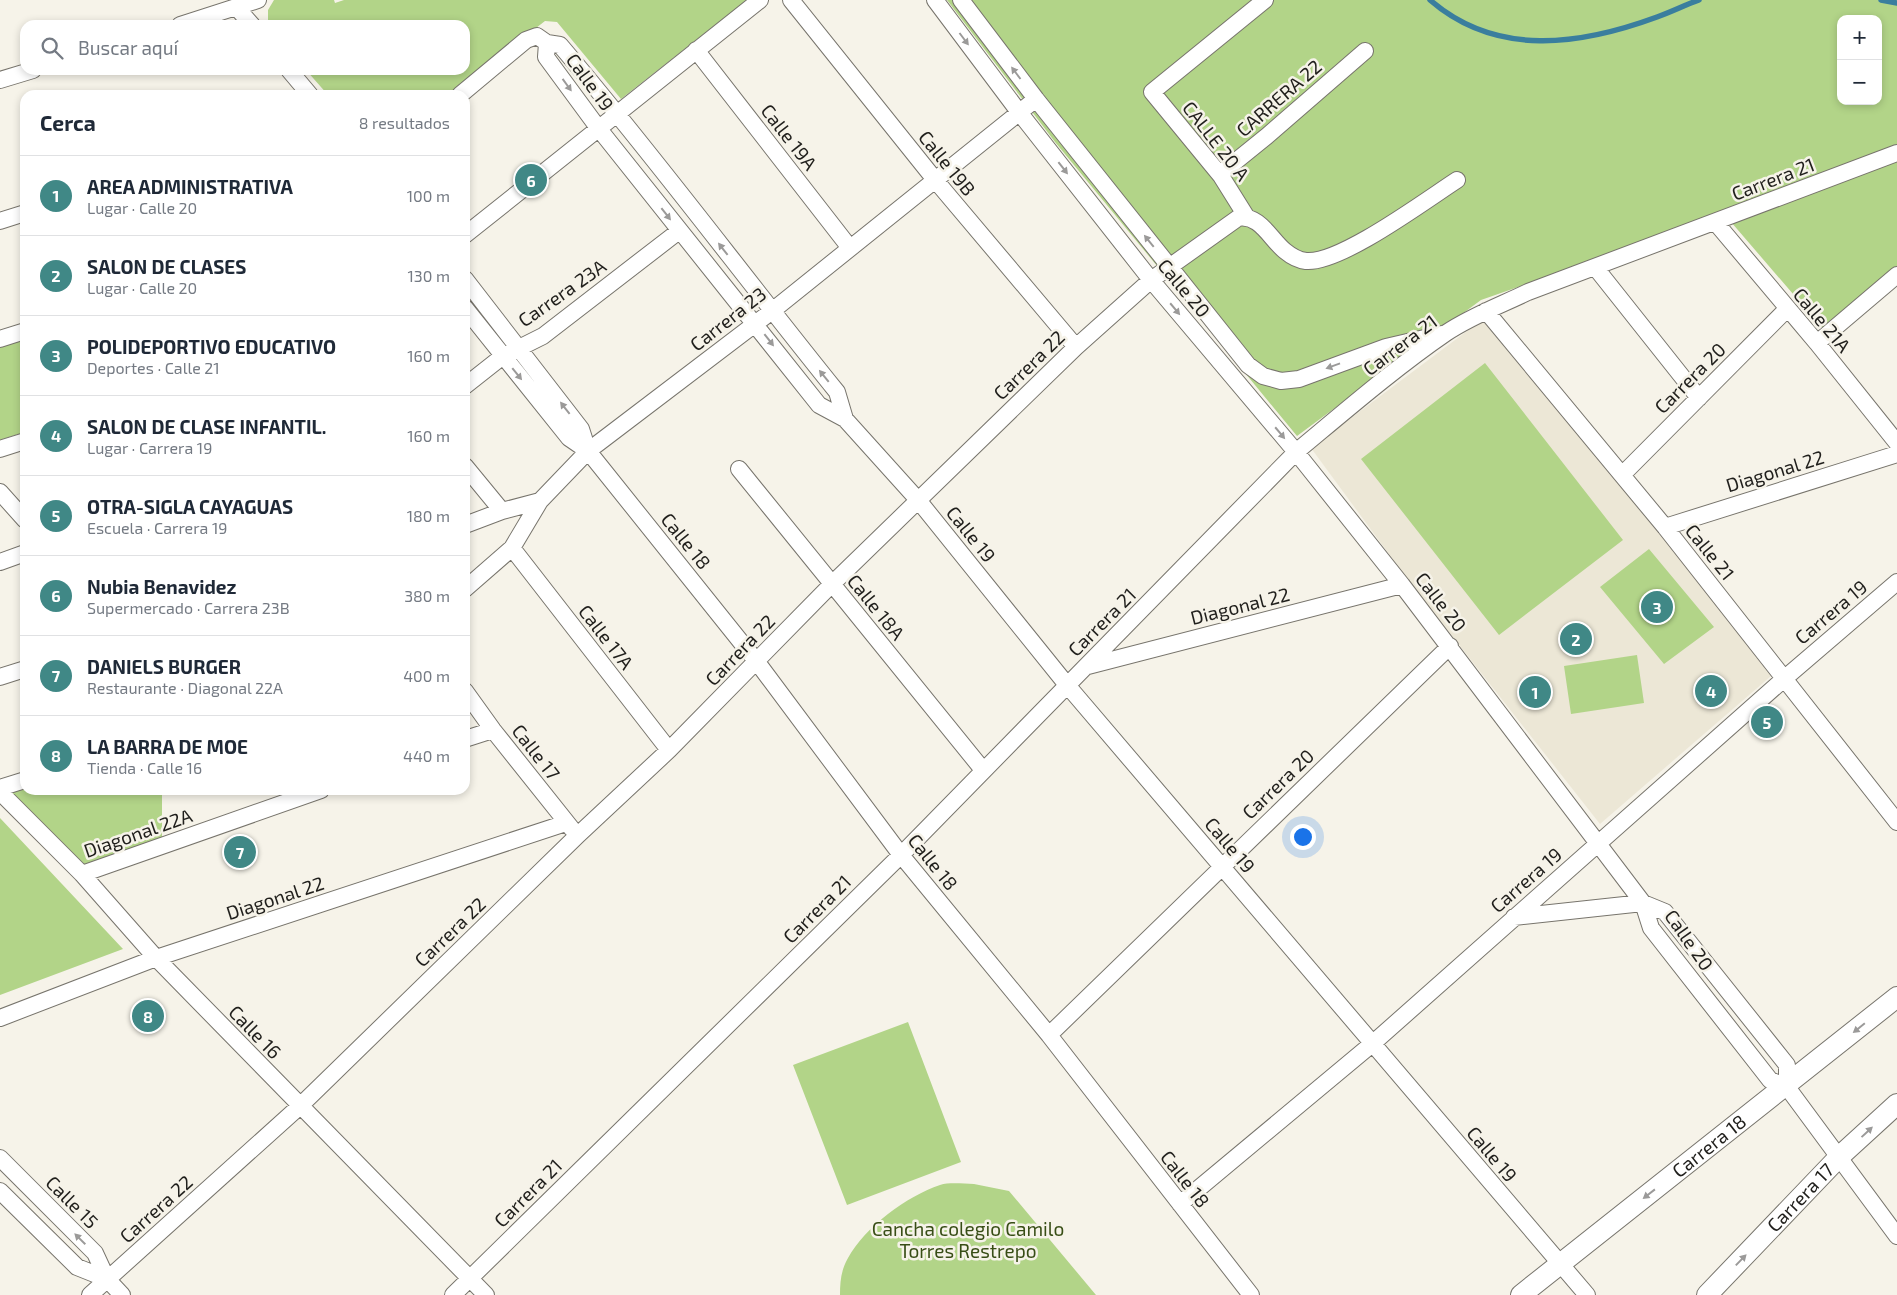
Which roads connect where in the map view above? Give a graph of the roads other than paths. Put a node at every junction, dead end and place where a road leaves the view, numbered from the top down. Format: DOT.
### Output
graph roads {
  1 [pos="258,0"];
  2 [pos="760,0"];
  3 [pos="791,0"];
  4 [pos="935,0"];
  5 [pos="961,0"];
  6 [pos="1265,0"];
  7 [pos="237,8"];
  8 [pos="197,20"];
  9 [pos="248,20"];
  10 [pos="547,44"];
  11 [pos="696,50"];
  12 [pos="1364,51"];
  13 [pos="20,74"];
  14 [pos="293,75"];
  15 [pos="0,80"];
  16 [pos="306,90"];
  17 [pos="466,90"];
  18 [pos="1036,99"];
  19 [pos="1019,112"];
  20 [pos="618,113"];
  21 [pos="599,129"];
  22 [pos="1897,153"];
  23 [pos="1220,174"];
  24 [pos="1457,180"];
  25 [pos="936,181"];
  26 [pos="20,215"];
  27 [pos="1246,216"];
  28 [pos="0,221"];
  29 [pos="1716,223"];
  30 [pos="470,231"];
  31 [pos="680,231"];
  32 [pos="850,248"];
  33 [pos="1169,267"];
  34 [pos="1595,267"];
  35 [pos="1897,275"];
  36 [pos="1151,280"];
  37 [pos="470,285"];
  38 [pos="1787,309"];
  39 [pos="772,311"];
  40 [pos="1486,311"];
  41 [pos="470,314"];
  42 [pos="755,323"];
  43 [pos="20,333"];
  44 [pos="1447,333"];
  45 [pos="0,339"];
  46 [pos="1817,343"];
  47 [pos="518,347"];
  48 [pos="1076,347"];
  49 [pos="503,356"];
  50 [pos="470,382"];
  51 [pos="1699,398"];
  52 [pos="845,419"];
  53 [pos="20,443"];
  54 [pos="1897,443"];
  55 [pos="0,449"];
  56 [pos="588,450"];
  57 [pos="1296,452"];
  58 [pos="1897,454"];
  59 [pos="739,469"];
  60 [pos="470,472"];
  61 [pos="1622,475"];
  62 [pos="0,492"];
  63 [pos="918,500"];
  64 [pos="540,501"];
  65 [pos="502,511"];
  66 [pos="20,514"];
  67 [pos="470,523"];
  68 [pos="1664,527"];
  69 [pos="512,548"];
  70 [pos="20,555"];
  71 [pos="0,562"];
  72 [pos="1897,582"];
  73 [pos="831,584"];
  74 [pos="470,585"];
  75 [pos="1402,585"];
  76 [pos="1450,646"];
  77 [pos="757,662"];
  78 [pos="1088,666"];
  79 [pos="20,671"];
  80 [pos="0,677"];
  81 [pos="1785,678"];
  82 [pos="1067,685"];
  83 [pos="470,698"];
  84 [pos="492,730"];
  85 [pos="470,737"];
  86 [pos="669,750"];
  87 [pos="983,770"];
  88 [pos="20,782"];
  89 [pos="0,790"];
  90 [pos="307,795"];
  91 [pos="1897,822"];
  92 [pos="566,823"];
  93 [pos="578,836"];
  94 [pos="1598,842"];
  95 [pos="901,855"];
  96 [pos="1222,866"];
  97 [pos="82,874"];
  98 [pos="1643,903"];
  99 [pos="1514,917"];
  100 [pos="156,958"];
  101 [pos="1897,997"];
  102 [pos="0,1018"];
  103 [pos="1050,1035"];
  104 [pos="1372,1044"];
  105 [pos="1787,1087"];
  106 [pos="1897,1104"];
  107 [pos="300,1106"];
  108 [pos="1840,1156"];
  109 [pos="0,1158"];
  110 [pos="0,1191"];
  111 [pos="1180,1204"];
  112 [pos="1897,1236"];
  113 [pos="1560,1264"];
  114 [pos="470,1278"];
  115 [pos="107,1279"];
  116 [pos="90,1295"];
  117 [pos="122,1295"];
  118 [pos="453,1295"];
  119 [pos="486,1295"];
  120 [pos="1251,1295"];
  121 [pos="1520,1295"];
  122 [pos="1587,1295"];
  123 [pos="1707,1295"];
  1 -- 7 [label="street"];
  2 -- 11 [label="street"];
  3 -- 25 [label="street, Calle 19B"];
  4 -- 19 [label="street, Calle 20, one-way"];
  18 -- 5 [label="street, one-way"];
  6 -- 23 [label="street, CALLE 20 A"];
  7 -- 8 [label="street"];
  7 -- 9 [label="street"];
  10 -- 17 [label="street"];
  10 -- 20 [label="street, Calle 19"];
  10 -- 21 [label="street, Calle 19, one-way"];
  11 -- 20 [label="street"];
  11 -- 32 [label="street, Calle 19A"];
  12 -- 23 [label="street, CARRERA 22"];
  13 -- 15 [label="street"];
  14 -- 16 [label="street"];
  18 -- 19 [label="street, Carrera 23"];
  33 -- 18 [label="street, one-way"];
  19 -- 25 [label="street, Carrera 23"];
  19 -- 36 [label="street, Calle 20, one-way"];
  20 -- 21 [label="street"];
  39 -- 20 [label="street, Calle 19, one-way"];
  21 -- 30 [label="street"];
  21 -- 31 [label="street, Calle 19, one-way"];
  22 -- 29 [label="street, Carrera 21"];
  23 -- 27 [label="street, CALLE 20 A"];
  24 -- 27 [label="street"];
  25 -- 32 [label="street, Carrera 23"];
  25 -- 48 [label="street, Calle 19B"];
  26 -- 28 [label="street"];
  27 -- 33 [label="street, Carrera 22"];
  29 -- 34 [label="street, Carrera 21"];
  29 -- 38 [label="street, Calle 21A"];
  31 -- 42 [label="street, Calle 19"];
  31 -- 47 [label="street, Carrera 23A"];
  32 -- 39 [label="street, Carrera 23"];
  33 -- 36 [label="street, Carrera 22"];
  44 -- 33 [label="street, one-way"];
  34 -- 40 [label="street, Carrera 21"];
  34 -- 51 [label="street"];
  35 -- 46 [label="street"];
  36 -- 48 [label="street, Carrera 22"];
  36 -- 57 [label="street, Calle 20, one-way"];
  37 -- 47 [label="street, Calle 18"];
  38 -- 46 [label="street, Calle 21A"];
  38 -- 51 [label="street, Carrera 20"];
  39 -- 42 [label="street, Carrera 23"];
  52 -- 39 [label="street, Calle 19, one-way"];
  40 -- 44 [label="street, Carrera 21"];
  40 -- 61 [label="street, Calle 21"];
  41 -- 49 [label="street, Calle 18"];
  42 -- 52 [label="street, Calle 19, one-way"];
  42 -- 56 [label="street, Carrera 23"];
  43 -- 45 [label="street"];
  44 -- 57 [label="street, Carrera 21"];
  46 -- 54 [label="street, Calle 21A"];
  47 -- 49 [label="street, Carrera 23A"];
  56 -- 47 [label="street, Calle 18, one-way"];
  48 -- 63 [label="street, Carrera 22"];
  49 -- 50 [label="street, Carrera 23A"];
  49 -- 56 [label="street, Calle 18, one-way"];
  51 -- 61 [label="street, Carrera 20"];
  52 -- 63 [label="street, Calle 19"];
  53 -- 55 [label="street"];
  56 -- 64 [label="street, Carrera 23"];
  56 -- 77 [label="street, Calle 18"];
  57 -- 75 [label="street, Calle 20"];
  57 -- 78 [label="street, Carrera 21"];
  58 -- 68 [label="street, Diagonal 22"];
  59 -- 73 [label="street, Calle 18A"];
  60 -- 65 [label="street"];
  61 -- 68 [label="street, Calle 21"];
  62 -- 66 [label="street"];
  63 -- 73 [label="street, Carrera 22"];
  63 -- 82 [label="street, Calle 19"];
  64 -- 65 [label="street"];
  64 -- 69 [label="street, Carrera 23"];
  65 -- 67 [label="street"];
  68 -- 81 [label="street, Calle 21"];
  69 -- 74 [label="street, Carrera 23"];
  69 -- 86 [label="street, Calle 17A"];
  70 -- 71 [label="street"];
  72 -- 81 [label="street, Carrera 19"];
  73 -- 77 [label="street, Carrera 22"];
  73 -- 87 [label="street, Calle 18A"];
  75 -- 76 [label="street, Calle 20"];
  75 -- 78 [label="street, Diagonal 22"];
  76 -- 94 [label="street, Calle 20"];
  76 -- 96 [label="street, Carrera 20"];
  77 -- 86 [label="street, Carrera 22"];
  77 -- 95 [label="street, Calle 18"];
  78 -- 82 [label="street, Carrera 21"];
  79 -- 80 [label="street"];
  81 -- 91 [label="street, Calle 21"];
  81 -- 94 [label="street, Carrera 19"];
  82 -- 87 [label="street, Carrera 21"];
  82 -- 96 [label="street, Calle 19"];
  83 -- 84 [label="street, Calle 17"];
  84 -- 85 [label="street"];
  84 -- 92 [label="street, Calle 17"];
  86 -- 93 [label="street, Carrera 22"];
  87 -- 95 [label="street, Carrera 21"];
  88 -- 89 [label="street"];
  89 -- 97 [label="street, Calle 16"];
  90 -- 97 [label="street, Diagonal 22A"];
  92 -- 93 [label="street, Calle 17"];
  92 -- 100 [label="street, Diagonal 22"];
  93 -- 107 [label="street, Carrera 22"];
  94 -- 98 [label="street, Calle 20"];
  94 -- 99 [label="street, Carrera 19"];
  95 -- 103 [label="street, Calle 18"];
  95 -- 114 [label="street, Carrera 21"];
  96 -- 103 [label="street, Carrera 20"];
  96 -- 104 [label="street, Calle 19"];
  97 -- 100 [label="street, Calle 16"];
  98 -- 99 [label="street"];
  98 -- 105 [label="street, Calle 20"];
  98 -- 105 [label="street"];
  99 -- 104 [label="street, Carrera 19"];
  100 -- 102 [label="street, Diagonal 22"];
  100 -- 107 [label="street, Calle 16"];
  101 -- 105 [label="street, Carrera 18, one-way"];
  103 -- 111 [label="street, Calle 18"];
  104 -- 111 [label="street, Carrera 19"];
  104 -- 113 [label="street, Calle 19"];
  105 -- 108 [label="street, Calle 20"];
  105 -- 113 [label="street, Carrera 18, one-way"];
  108 -- 106 [label="street, Carrera 17, one-way"];
  107 -- 114 [label="street, Calle 16"];
  107 -- 115 [label="street, Carrera 22"];
  108 -- 112 [label="street, Calle 20"];
  123 -- 108 [label="street, Carrera 17, one-way"];
  115 -- 109 [label="street, Calle 15, one-way"];
  110 -- 115 [label="street, Calle 15"];
  111 -- 120 [label="street, Calle 18"];
  113 -- 121 [label="street, Carrera 18"];
  113 -- 122 [label="street, Calle 19"];
  114 -- 118 [label="street, Carrera 21"];
  114 -- 119 [label="street, Calle 16"];
  115 -- 116 [label="street, Carrera 22"];
  115 -- 117 [label="street, Calle 15"];
}
